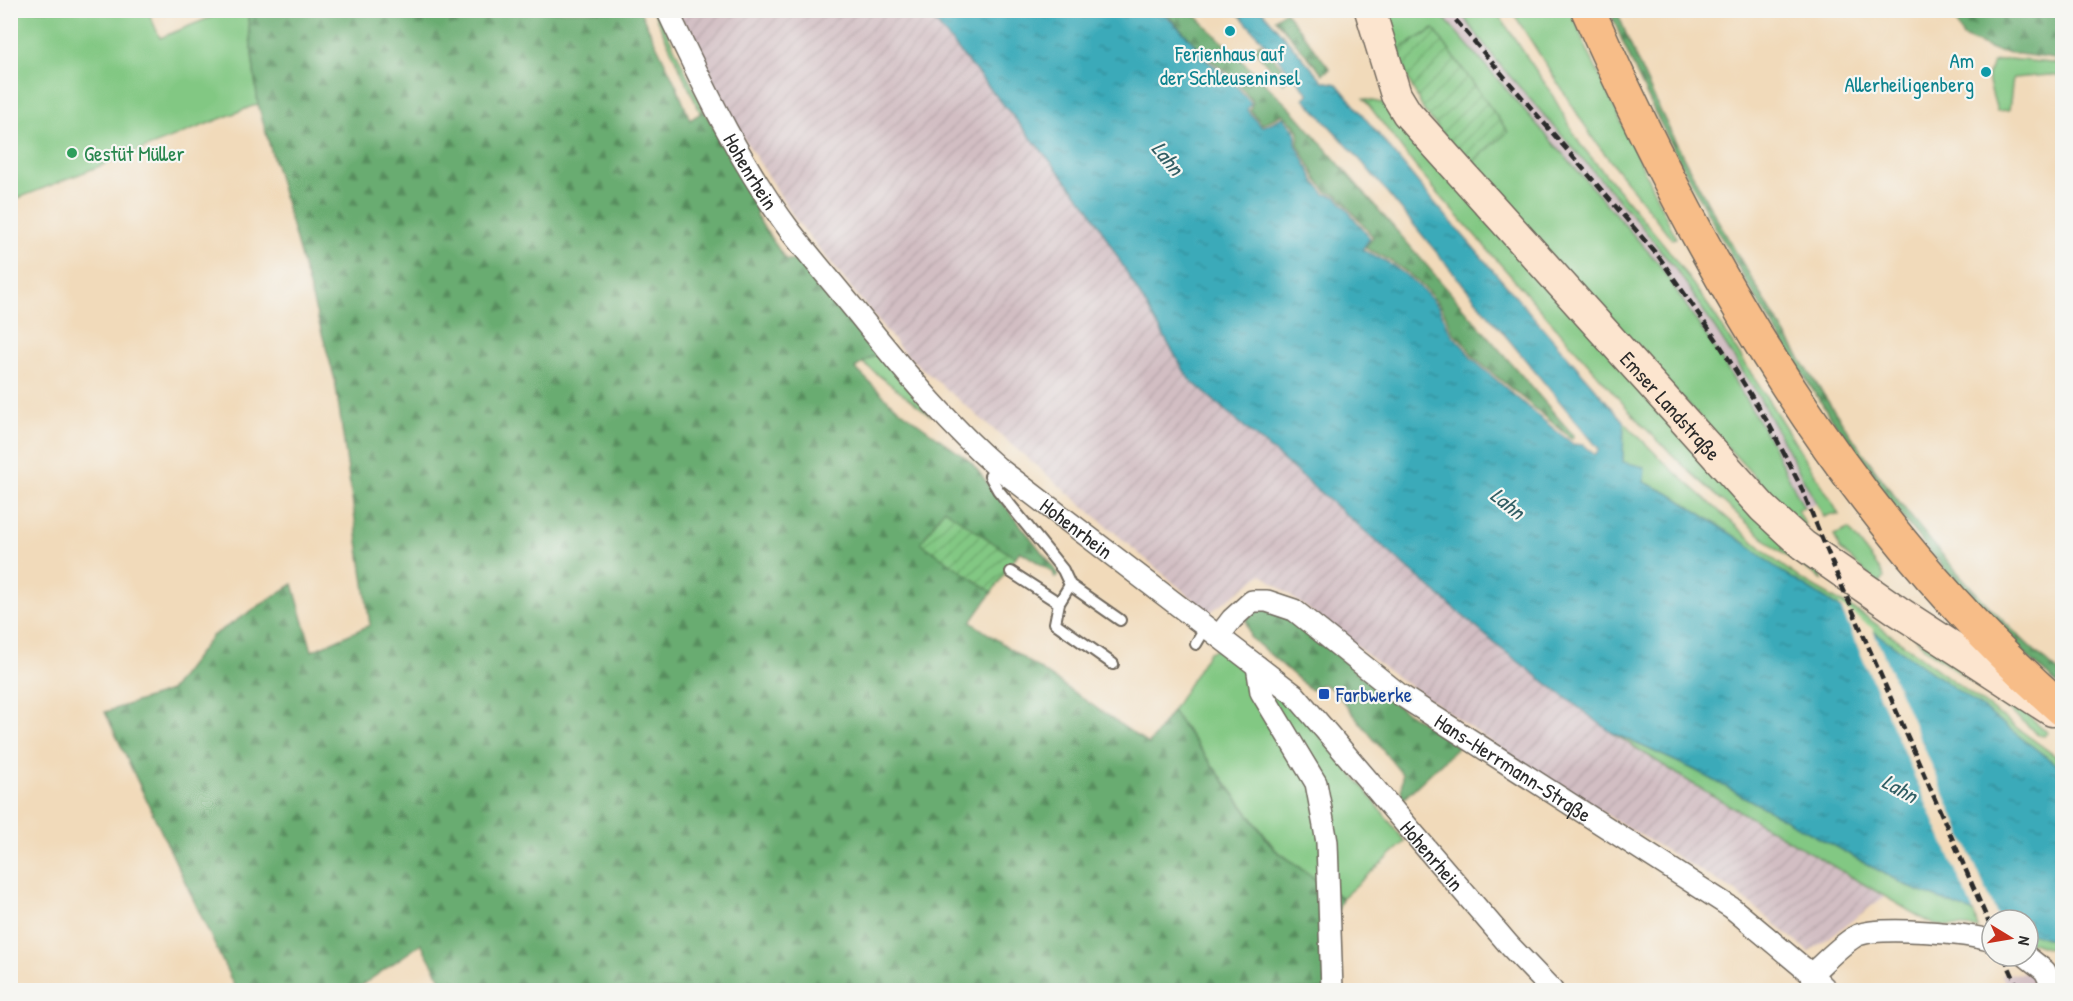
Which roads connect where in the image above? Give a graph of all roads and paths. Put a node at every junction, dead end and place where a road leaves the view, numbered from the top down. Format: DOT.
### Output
graph roads {
  1 [pos="667,10"];
  2 [pos="1370,10"];
  3 [pos="1588,10"];
  4 [pos="997,467"];
  5 [pos="1011,572"];
  6 [pos="1070,585"];
  7 [pos="1059,603"];
  8 [pos="1120,620"];
  9 [pos="1207,636"];
  10 [pos="1113,664"];
  11 [pos="1257,666"];
  12 [pos="2062,709"];
  13 [pos="2062,717"];
  14 [pos="1980,938"];
  15 [pos="2040,967"];
  16 [pos="1811,974"];
  17 [pos="1332,990"];
  18 [pos="1552,990"];
  19 [pos="1827,990"];
  20 [pos="2055,990"];
  1 -- 4 [label="street, Hohenrhein"];
  2 -- 13 [label="street, Emser Landstraße"];
  3 -- 12 [label="main road"];
  4 -- 6 [label="lane"];
  4 -- 9 [label="street, Hohenrhein"];
  5 -- 7 [label="lane"];
  6 -- 7 [label="lane"];
  6 -- 8 [label="lane"];
  7 -- 10 [label="lane"];
  9 -- 11 [label="street, Hohenrhein"];
  9 -- 16 [label="street, Hans-Herrmann-Straße"];
  11 -- 17 [label="street"];
  11 -- 18 [label="street, Hohenrhein"];
  14 -- 16 [label="street"];
  15 -- 20 [label="street"];
  16 -- 19 [label="street, Hans-Herrmann-Straße"];
}
